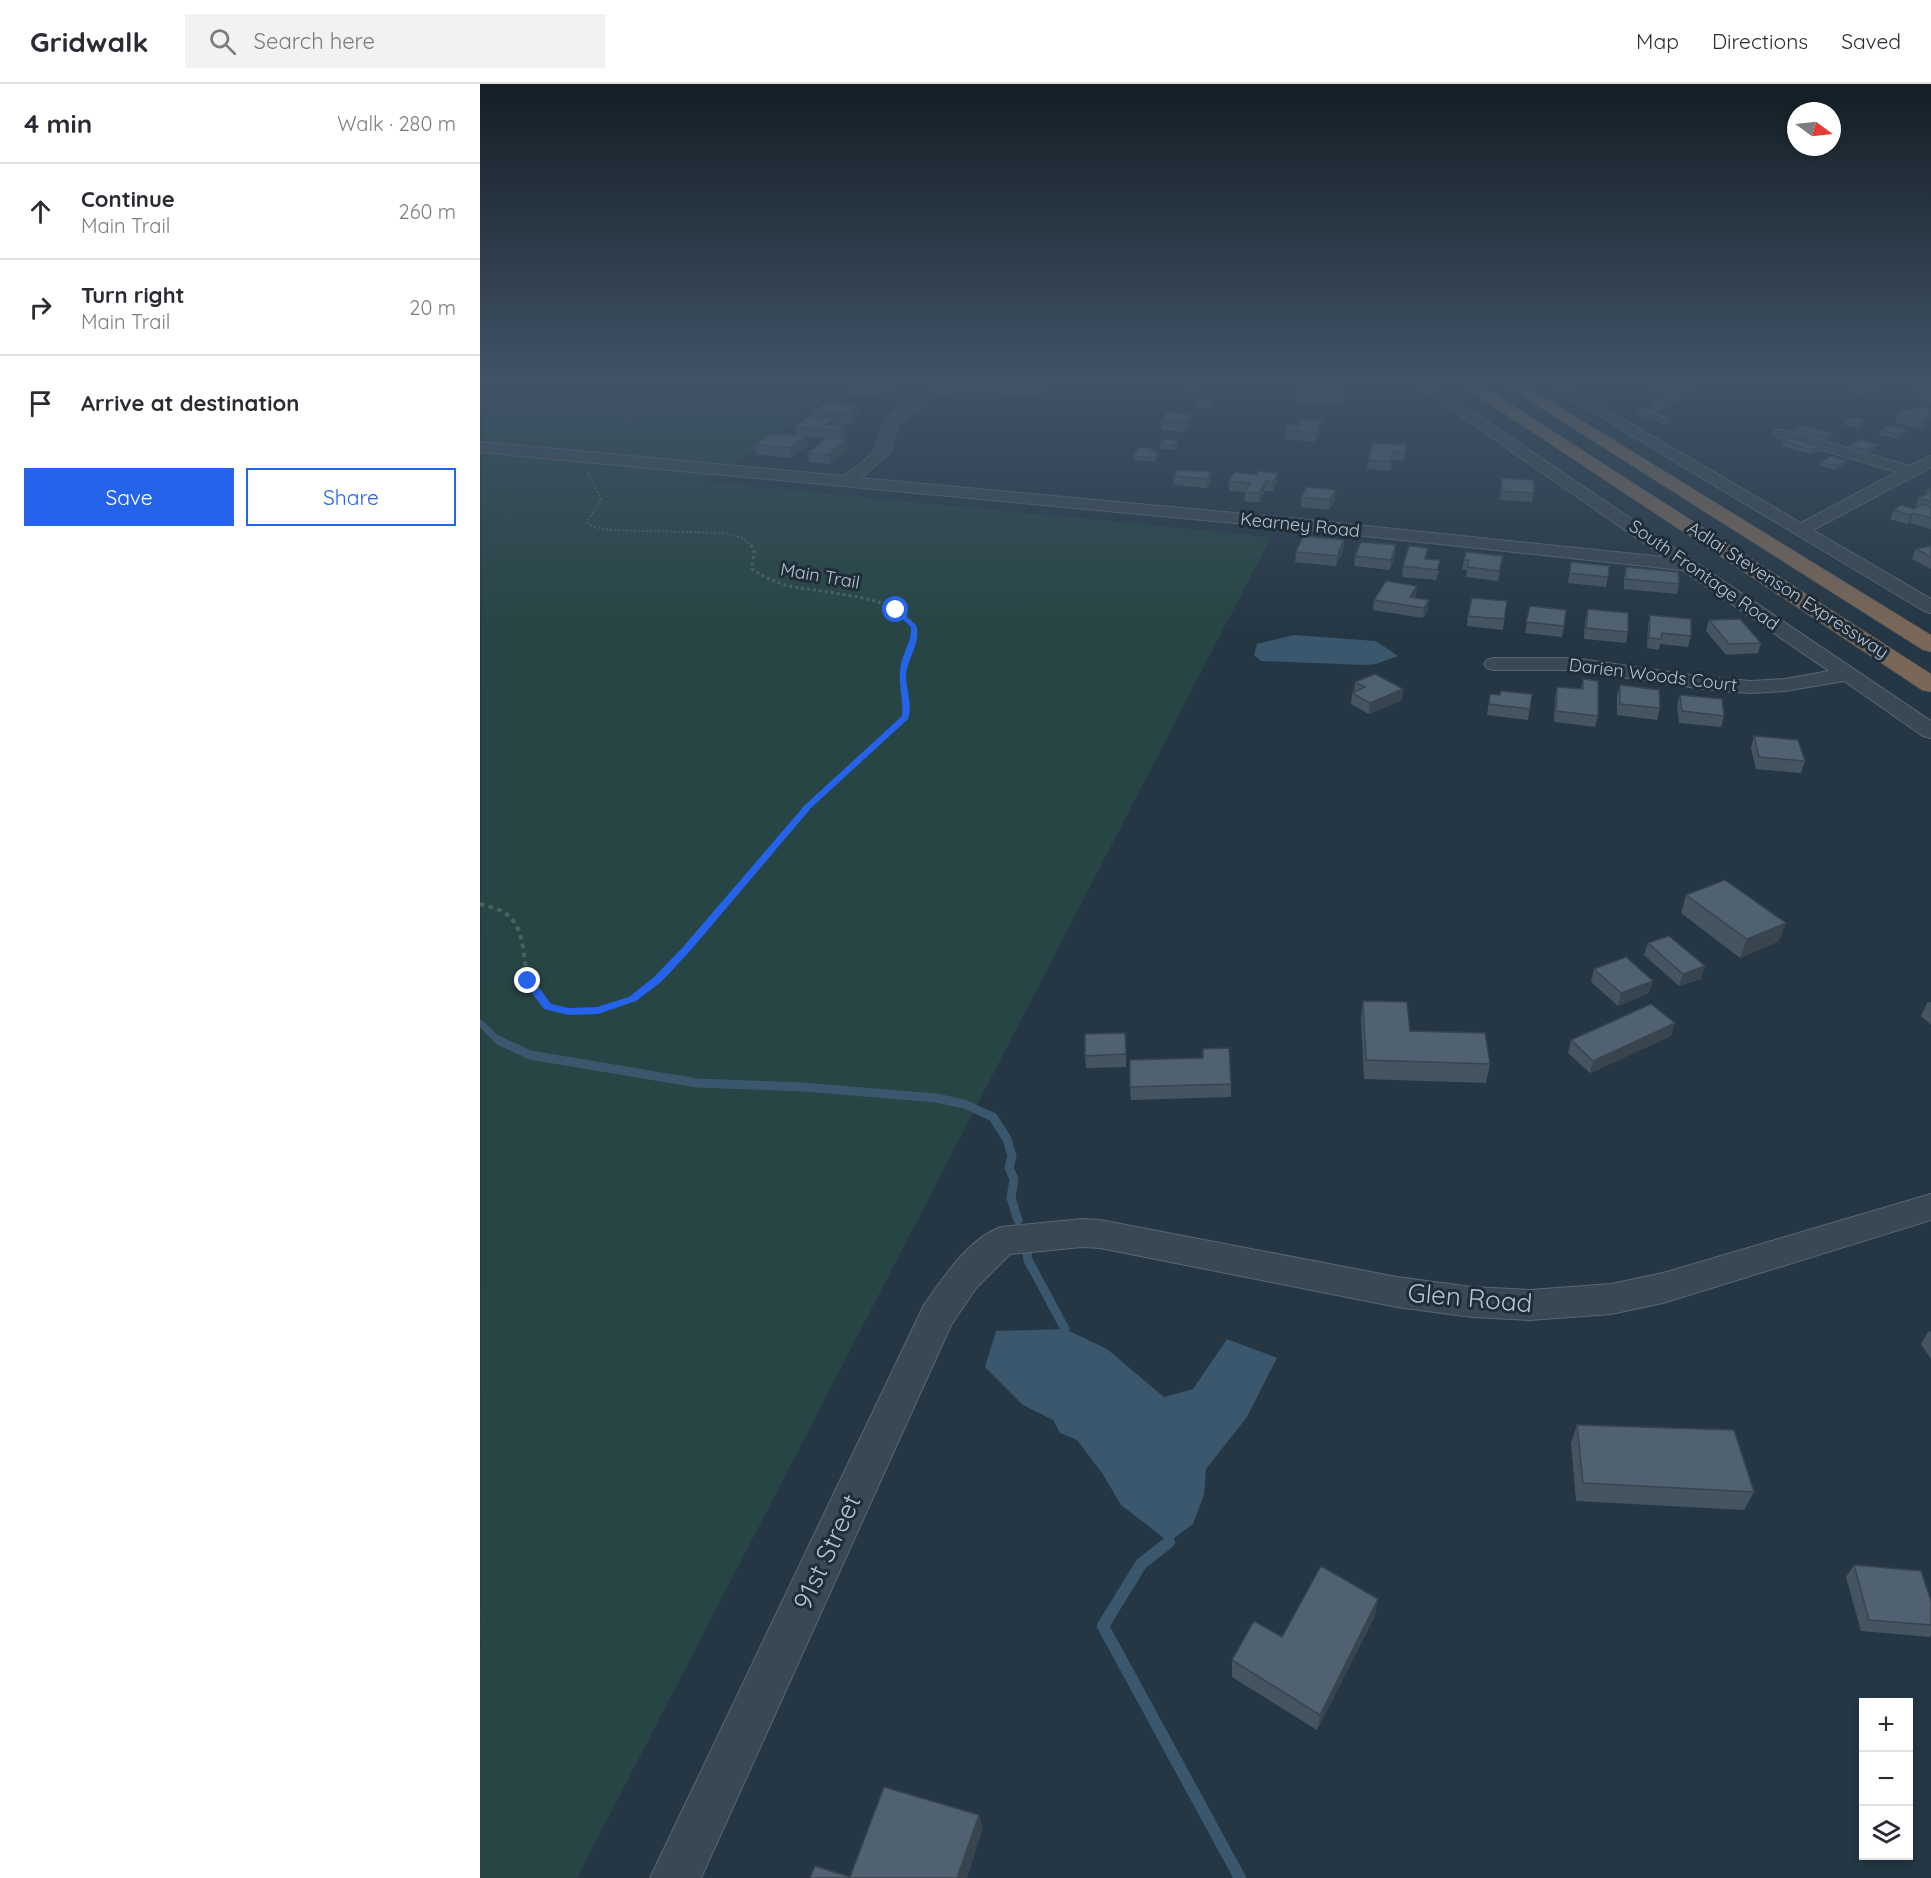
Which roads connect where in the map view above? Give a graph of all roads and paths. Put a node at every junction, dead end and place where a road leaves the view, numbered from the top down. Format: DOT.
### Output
graph roads {
  1 [pos="591,464"];
  2 [pos="654,464"];
  3 [pos="868,464"];
  4 [pos="1540,464"];
  5 [pos="1594,464"];
  6 [pos="1640,464"];
  7 [pos="1688,464"];
  8 [pos="1924,466"];
  9 [pos="847,482"];
  10 [pos="1800,530"];
  11 [pos="1689,565"];
  12 [pos="1931,607"];
  13 [pos="1931,645"];
  14 [pos="1494,663"];
  15 [pos="1848,674"];
  16 [pos="1931,685"];
  17 [pos="1931,731"];
  18 [pos="480,904"];
  19 [pos="1931,1206"];
  20 [pos="1001,1241"];
  21 [pos="675,1878"];
  1 -- 18 [label="path, Main Trail"];
  2 -- 9 [label="street, Kearney Road"];
  3 -- 9 [label="street"];
  4 -- 11 [label="street, South Frontage Road"];
  5 -- 16 [label="highway, Adlai Stevenson Expressway"];
  6 -- 13 [label="highway, Adlai Stevenson Expressway"];
  7 -- 10 [label="street"];
  8 -- 10 [label="street"];
  9 -- 11 [label="street, Kearney Road"];
  10 -- 12 [label="street"];
  11 -- 15 [label="street, South Frontage Road"];
  14 -- 15 [label="street, Darien Woods Court"];
  15 -- 17 [label="street, South Frontage Road"];
  19 -- 20 [label="street, Glen Road"];
  20 -- 21 [label="street, 91st Street"];
}
